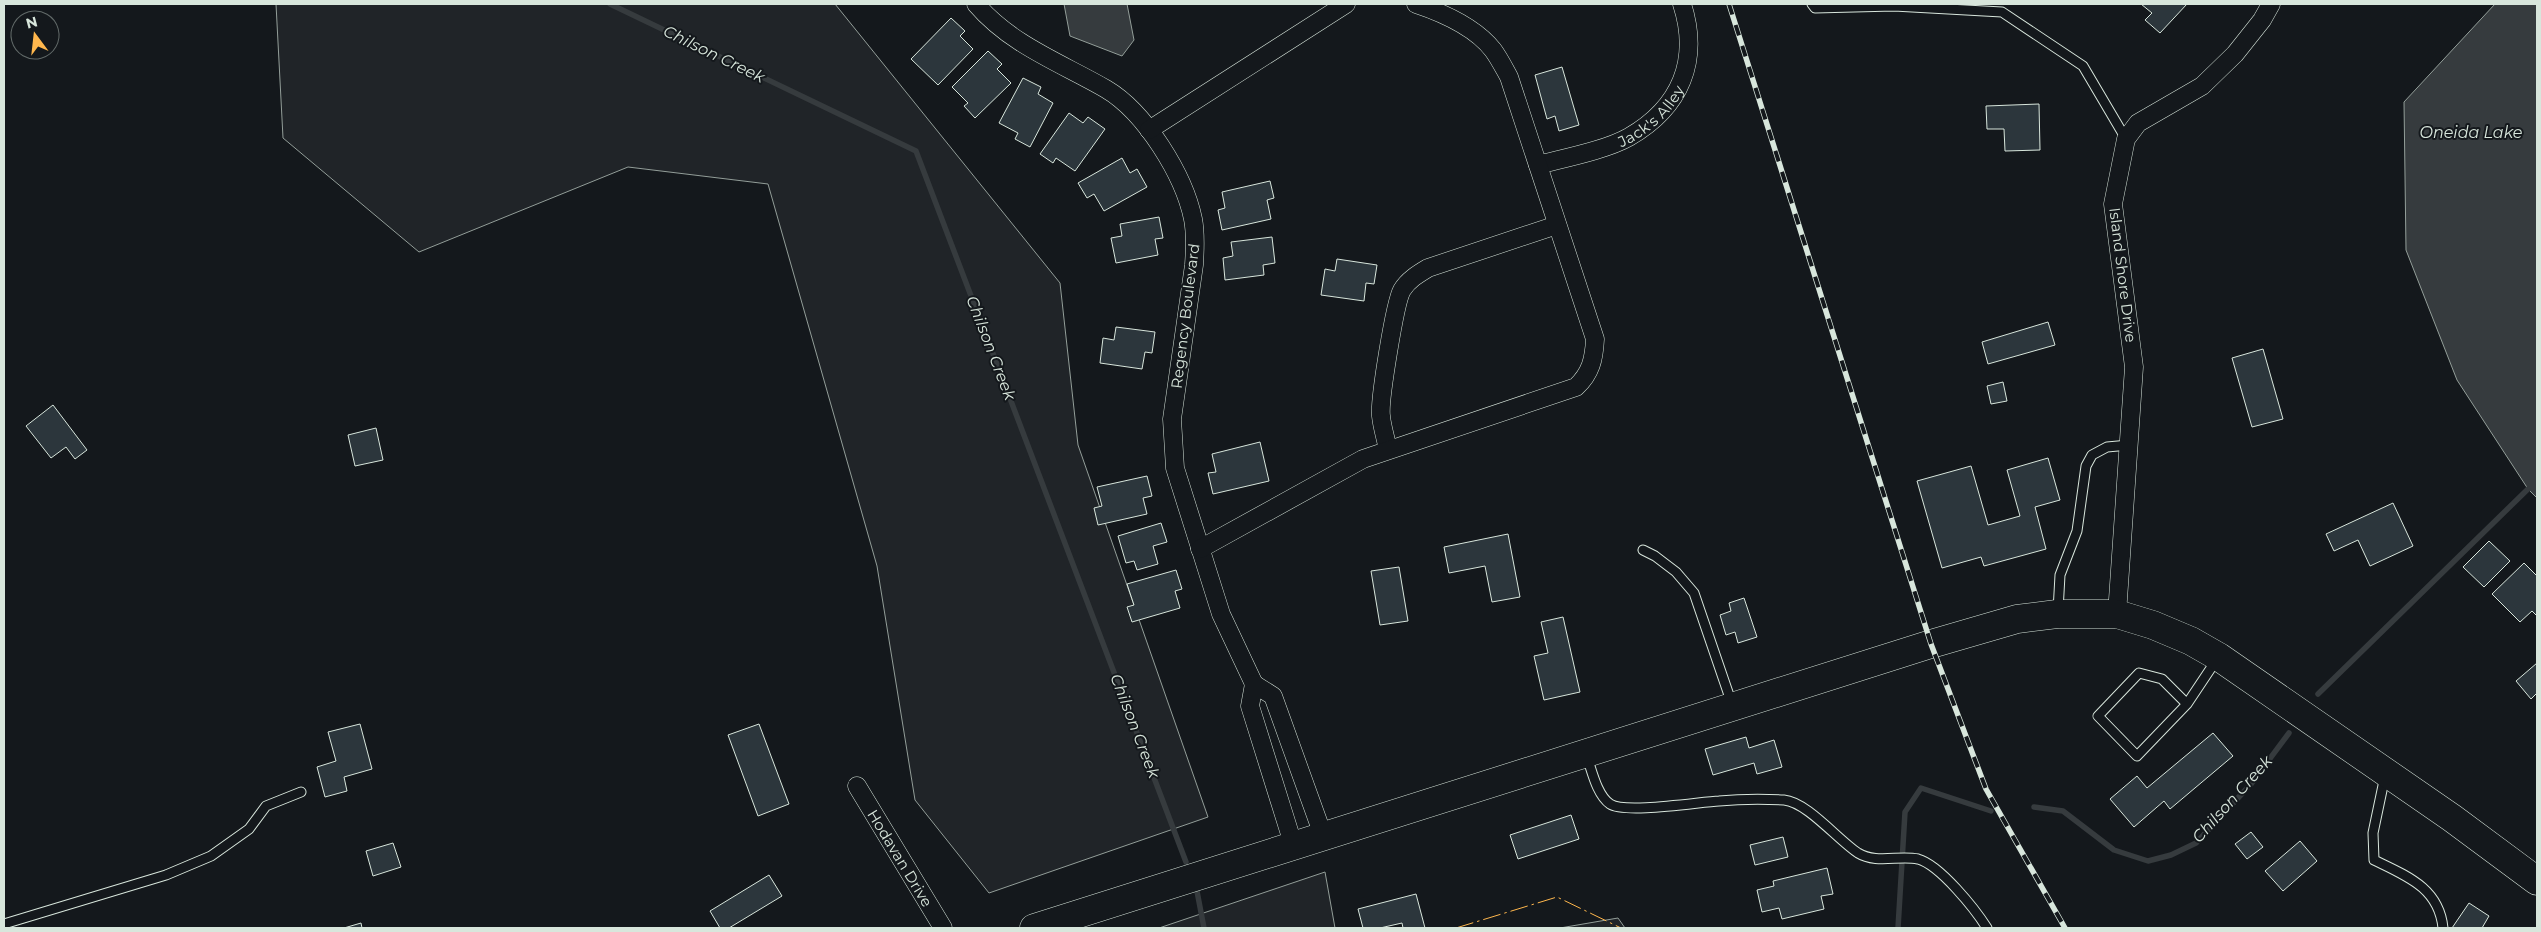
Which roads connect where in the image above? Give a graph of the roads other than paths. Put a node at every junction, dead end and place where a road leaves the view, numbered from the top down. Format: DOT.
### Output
graph roads {
  1 [pos="976,4"];
  2 [pos="1346,4"];
  3 [pos="1416,4"];
  4 [pos="1682,4"];
  5 [pos="1812,4"];
  6 [pos="2271,4"];
  7 [pos="1149,130"];
  8 [pos="2126,139"];
  9 [pos="1538,165"];
  10 [pos="1557,224"];
  11 [pos="2129,445"];
  12 [pos="1388,450"];
  13 [pos="1200,549"];
  14 [pos="1643,550"];
  15 [pos="2057,614"];
  16 [pos="2116,614"];
  17 [pos="2219,657"];
  18 [pos="1254,684"];
  19 [pos="2187,704"];
  20 [pos="1733,707"];
  21 [pos="1586,754"];
  22 [pos="2385,773"];
  23 [pos="856,786"];
  24 [pos="301,792"];
  25 [pos="1324,838"];
  26 [pos="1294,847"];
  27 [pos="2537,882"];
  28 [pos="4,924"];
  29 [pos="943,928"];
  30 [pos="1034,928"];
  31 [pos="1987,928"];
  32 [pos="2444,928"];
  1 -- 7 [label="street, Regency Boulevard"];
  2 -- 7 [label="street"];
  3 -- 9 [label="street"];
  4 -- 9 [label="street, Jack's Alley"];
  5 -- 8 [label="lane"];
  6 -- 8 [label="street"];
  7 -- 13 [label="street, Regency Boulevard"];
  8 -- 11 [label="street, Island Shore Drive"];
  9 -- 10 [label="street"];
  10 -- 12 [label="street"];
  10 -- 12 [label="street"];
  11 -- 15 [label="lane"];
  11 -- 16 [label="street, Island Shore Drive"];
  12 -- 13 [label="street"];
  13 -- 18 [label="street, Regency Boulevard"];
  14 -- 20 [label="lane"];
  15 -- 16 [label="main road"];
  15 -- 20 [label="main road"];
  16 -- 17 [label="main road"];
  17 -- 19 [label="lane"];
  17 -- 22 [label="main road"];
  18 -- 25 [label="street, Regency Boulevard"];
  18 -- 26 [label="street"];
  19 -- 19 [label="lane"];
  20 -- 21 [label="main road"];
  21 -- 25 [label="main road"];
  21 -- 31 [label="lane"];
  22 -- 27 [label="main road"];
  22 -- 32 [label="lane"];
  23 -- 29 [label="street, Hodavan Drive"];
  24 -- 28 [label="lane"];
  25 -- 26 [label="main road"];
  26 -- 30 [label="main road"];
}
